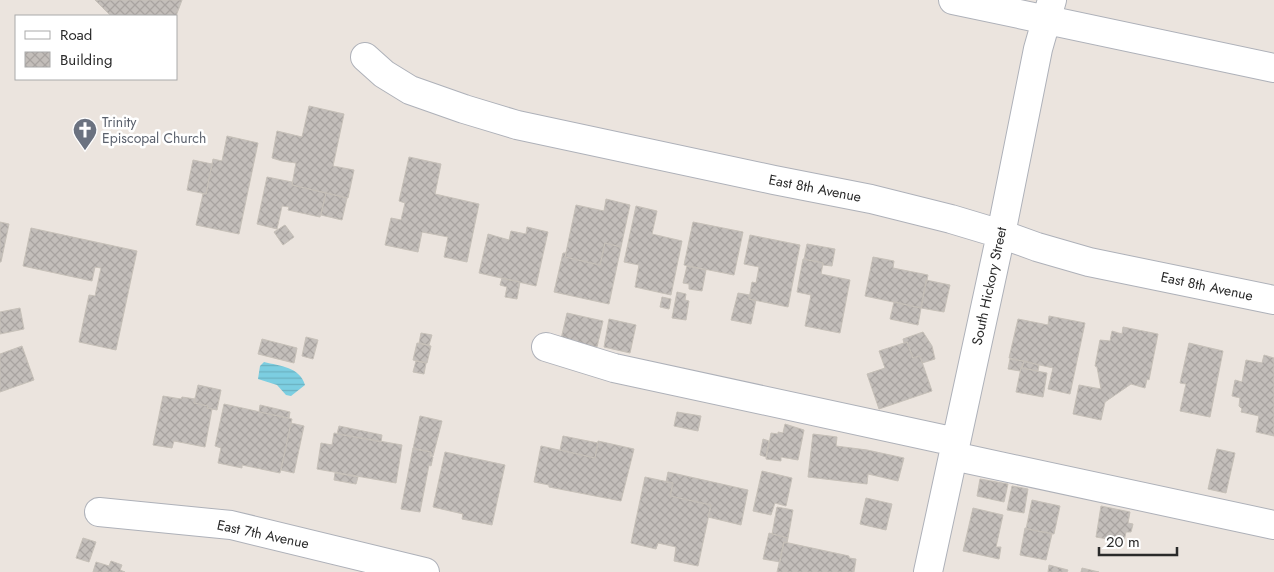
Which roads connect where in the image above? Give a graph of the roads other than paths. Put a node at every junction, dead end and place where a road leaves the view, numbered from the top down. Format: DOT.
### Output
graph roads {
  1 [pos="953,0"];
  2 [pos="1049,10"];
  3 [pos="365,58"];
  4 [pos="1274,68"];
  5 [pos="1001,234"];
  6 [pos="1274,300"];
  7 [pos="546,348"];
  8 [pos="954,449"];
  9 [pos="99,512"];
  10 [pos="1274,525"];
  11 [pos="425,572"];
  12 [pos="928,572"];
  1 -- 2 [label="street"];
  2 -- 4 [label="street"];
  2 -- 5 [label="street, South Hickory Street"];
  3 -- 5 [label="street, East 8th Avenue"];
  5 -- 6 [label="street, East 8th Avenue"];
  5 -- 8 [label="street, South Hickory Street"];
  7 -- 8 [label="street"];
  8 -- 10 [label="street"];
  8 -- 12 [label="street, South Hickory Street"];
  9 -- 11 [label="street, East 7th Avenue"];
}
